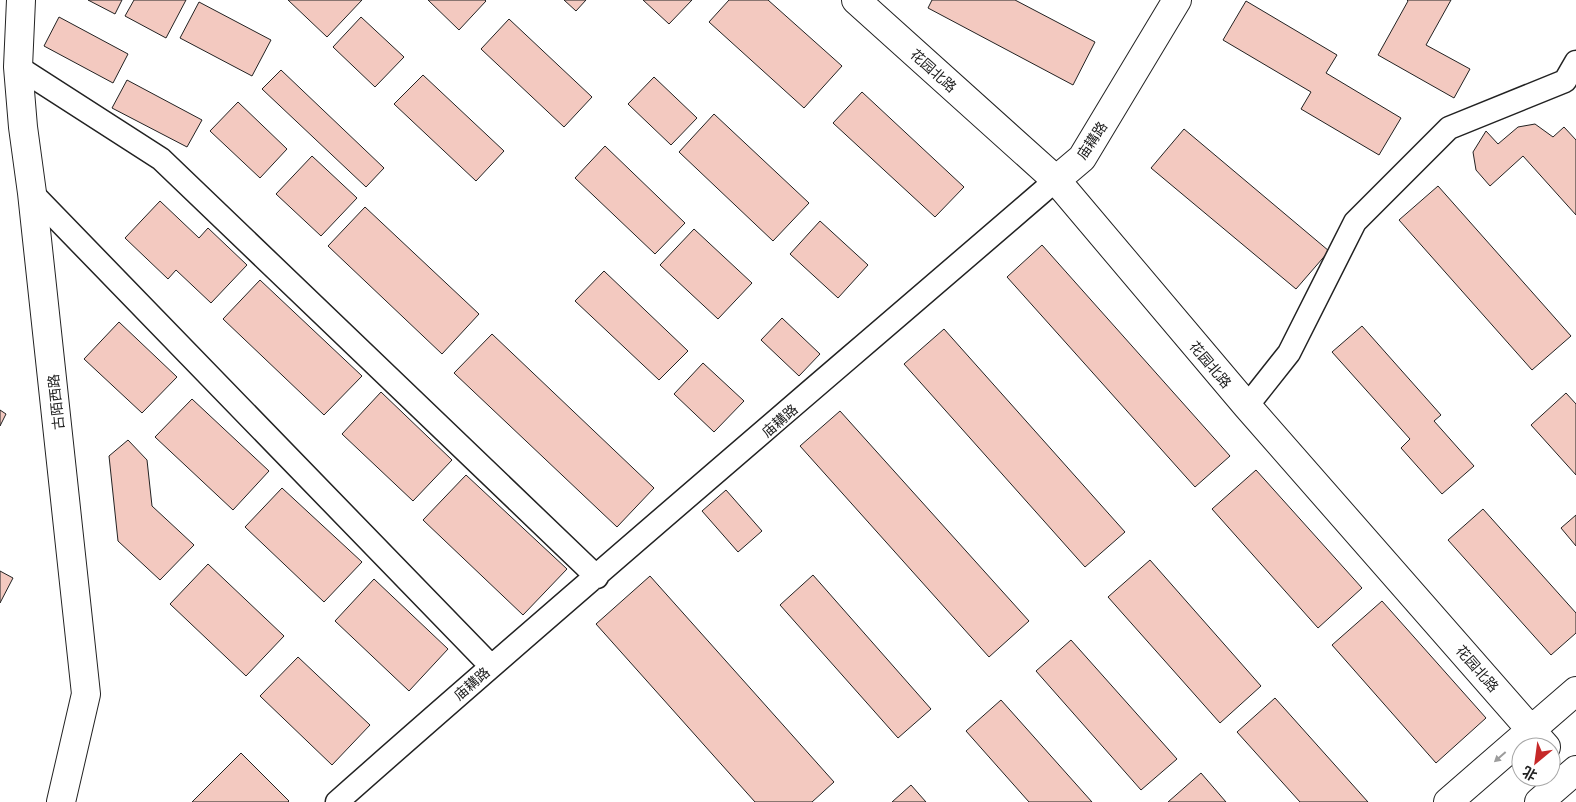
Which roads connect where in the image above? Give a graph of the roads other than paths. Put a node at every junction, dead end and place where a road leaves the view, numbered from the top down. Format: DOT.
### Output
graph roads {
  1 [pos="21,0"];
  2 [pos="856,0"];
  3 [pos="1177,0"];
  4 [pos="1576,62"];
  5 [pos="18,67"];
  6 [pos="1056,180"];
  7 [pos="32,193"];
  8 [pos="1247,406"];
  9 [pos="597,577"];
  10 [pos="491,666"];
  11 [pos="1576,691"];
  12 [pos="1538,737"];
  13 [pos="1540,737"];
  14 [pos="1511,758"];
  15 [pos="1561,762"];
  16 [pos="1574,775"];
  17 [pos="61,802"];
  18 [pos="336,802"];
  19 [pos="1448,802"];
  20 [pos="1539,802"];
  1 -- 5 [label="street, 古陌西路"];
  2 -- 6 [label="street, 花园北路"];
  3 -- 6 [label="street, 庙耩路"];
  4 -- 8 [label="street"];
  5 -- 7 [label="street, 古陌西路"];
  5 -- 9 [label="street"];
  6 -- 8 [label="street, 花园北路"];
  6 -- 9 [label="street, 庙耩路"];
  7 -- 10 [label="street"];
  7 -- 17 [label="street, 古陌西路"];
  8 -- 12 [label="street, 花园北路"];
  9 -- 10 [label="street, 庙耩路"];
  10 -- 18 [label="street, 庙耩路"];
  11 -- 13 [label="street"];
  14 -- 19 [label="street, one-way"];
  15 -- 16 [label="street"];
  16 -- 20 [label="street"];
}
